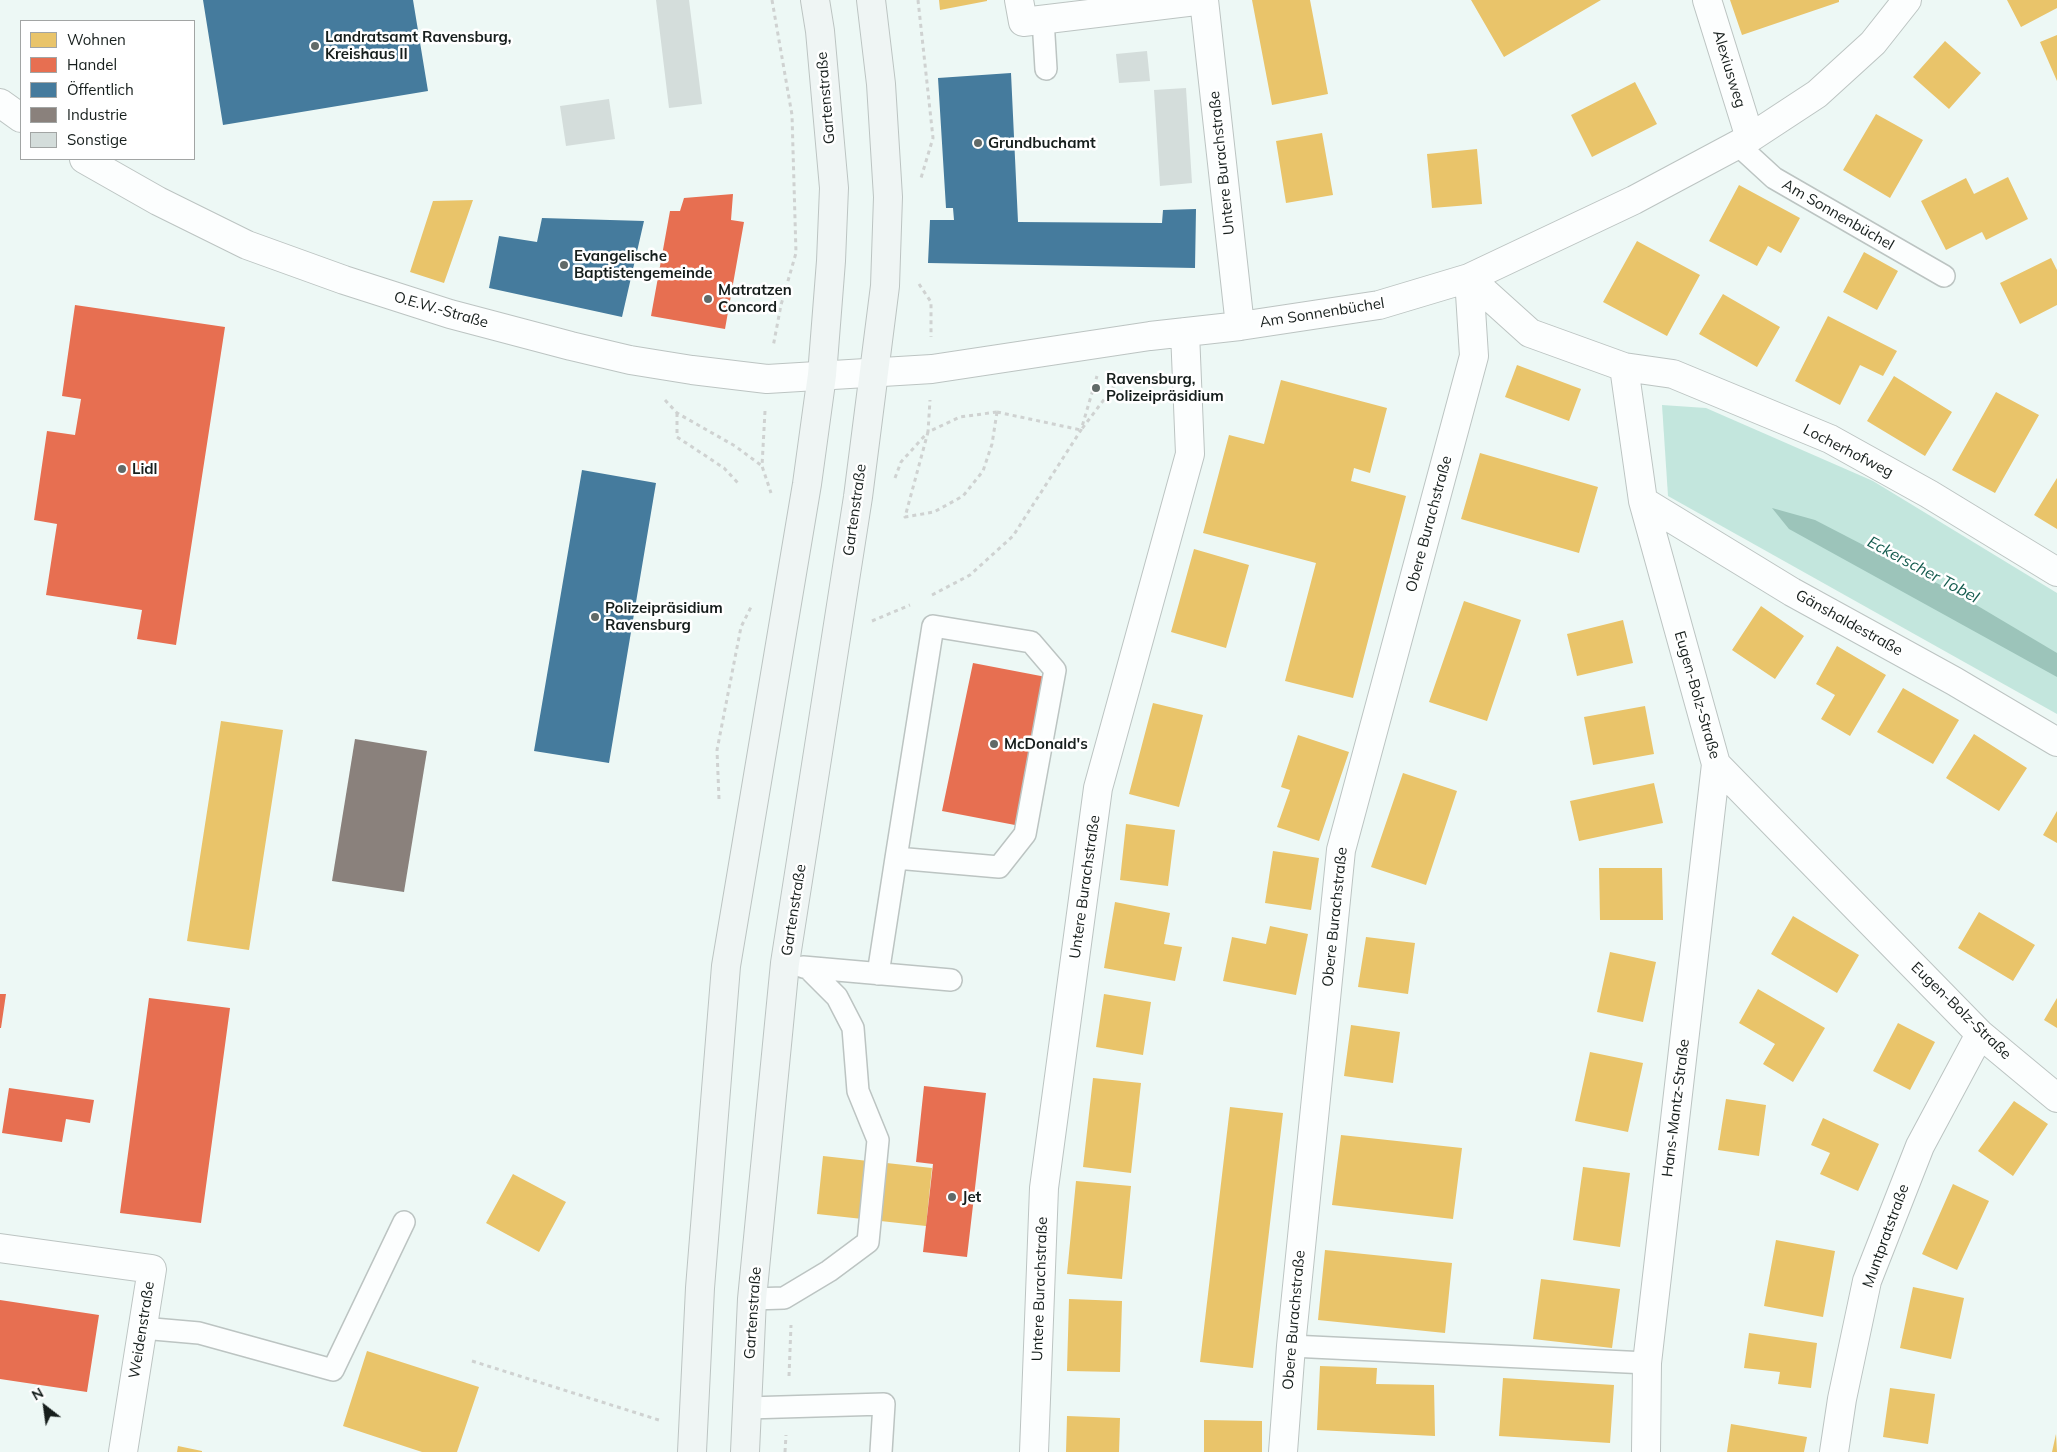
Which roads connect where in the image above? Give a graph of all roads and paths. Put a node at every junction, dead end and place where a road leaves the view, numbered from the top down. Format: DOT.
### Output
graph roads {
  1 [pos="815,0"];
  2 [pos="871,0"];
  3 [pos="1018,0"];
  4 [pos="1204,0"];
  5 [pos="1707,0"];
  6 [pos="1907,0"];
  7 [pos="1043,19"];
  8 [pos="1046,69"];
  9 [pos="0,103"];
  10 [pos="20,117"];
  11 [pos="1744,141"];
  12 [pos="86,160"];
  13 [pos="1944,276"];
  14 [pos="1469,278"];
  15 [pos="1240,326"];
  16 [pos="1185,332"];
  17 [pos="1150,336"];
  18 [pos="1104,343"];
  19 [pos="1624,367"];
  20 [pos="875,372"];
  21 [pos="822,376"];
  22 [pos="996,412"];
  23 [pos="1081,430"];
  24 [pos="762,466"];
  25 [pos="738,483"];
  26 [pos="1643,501"];
  27 [pos="2057,572"];
  28 [pos="931,596"];
  29 [pos="914,604"];
  30 [pos="870,623"];
  31 [pos="2057,742"];
  32 [pos="1716,764"];
  33 [pos="896,858"];
  34 [pos="797,966"];
  35 [pos="878,974"];
  36 [pos="951,980"];
  37 [pos="1980,1034"];
  38 [pos="2057,1098"];
  39 [pos="404,1222"];
  40 [pos="0,1248"];
  41 [pos="752,1298"];
  42 [pos="142,1328"];
  43 [pos="1290,1346"];
  44 [pos="472,1361"];
  45 [pos="1646,1363"];
  46 [pos="747,1408"];
  47 [pos="665,1422"];
  48 [pos="123,1452"];
  49 [pos="692,1452"];
  50 [pos="745,1452"];
  51 [pos="881,1452"];
  52 [pos="1034,1452"];
  53 [pos="1283,1452"];
  54 [pos="1646,1452"];
  55 [pos="1834,1452"];
  1 -- 21 [label="main road, Gartenstraße"];
  2 -- 20 [label="main road, Gartenstraße"];
  3 -- 7 [label="street, Untere Burachstraße"];
  4 -- 7 [label="street, Untere Burachstraße"];
  4 -- 15 [label="street, Untere Burachstraße"];
  5 -- 11 [label="street, Alexiusweg"];
  6 -- 11 [label="street, Am Sonnenbüchel"];
  7 -- 8 [label="lane"];
  9 -- 10 [label="street"];
  11 -- 13 [label="lane, Am Sonnenbüchel"];
  11 -- 14 [label="street, Am Sonnenbüchel"];
  12 -- 21 [label="street, O.E.W.-Straße"];
  14 -- 15 [label="street, Am Sonnenbüchel"];
  14 -- 19 [label="street"];
  14 -- 43 [label="street, Obere Burachstraße"];
  15 -- 16 [label="street, Am Sonnenbüchel"];
  16 -- 17 [label="street, Am Sonnenbüchel"];
  16 -- 52 [label="street, Untere Burachstraße"];
  17 -- 18 [label="street, Am Sonnenbüchel"];
  17 -- 23 [label="path"];
  18 -- 20 [label="street, Am Sonnenbüchel"];
  18 -- 23 [label="path"];
  19 -- 26 [label="street, Eugen-Bolz-Straße"];
  19 -- 27 [label="street, Locherhofweg"];
  20 -- 21 [label="street"];
  20 -- 34 [label="main road, Gartenstraße"];
  21 -- 49 [label="main road, Gartenstraße"];
  22 -- 22 [label="path"];
  22 -- 23 [label="path"];
  23 -- 28 [label="path"];
  24 -- 25 [label="path"];
  26 -- 31 [label="street, Gänshaldestraße"];
  26 -- 32 [label="street, Eugen-Bolz-Straße"];
  29 -- 30 [label="path"];
  32 -- 37 [label="street, Eugen-Bolz-Straße"];
  32 -- 45 [label="street, Hans-Mantz-Straße"];
  33 -- 33 [label="lane"];
  33 -- 35 [label="lane"];
  34 -- 35 [label="lane"];
  34 -- 41 [label="main road, Gartenstraße"];
  34 -- 41 [label="lane"];
  35 -- 36 [label="lane"];
  37 -- 38 [label="street, Eugen-Bolz-Straße"];
  37 -- 55 [label="street, Muntpratstraße"];
  39 -- 42 [label="lane"];
  40 -- 42 [label="street, Weidenstraße"];
  41 -- 46 [label="main road, Gartenstraße"];
  42 -- 48 [label="street, Weidenstraße"];
  43 -- 45 [label="lane"];
  43 -- 53 [label="street, Obere Burachstraße"];
  44 -- 47 [label="path"];
  45 -- 54 [label="street, Hans-Mantz-Straße"];
  46 -- 50 [label="main road, Gartenstraße"];
  46 -- 51 [label="lane"];
}
